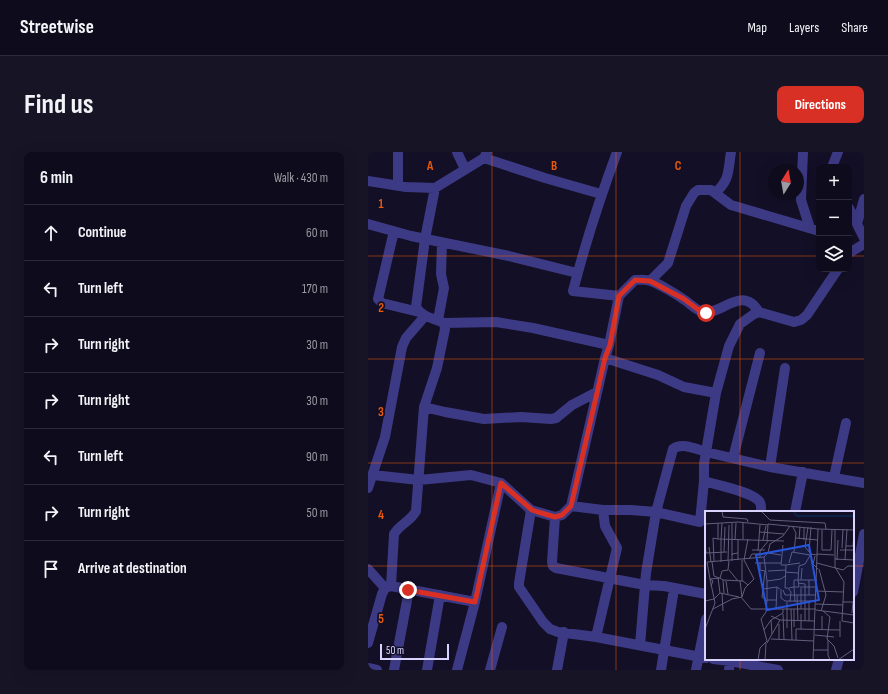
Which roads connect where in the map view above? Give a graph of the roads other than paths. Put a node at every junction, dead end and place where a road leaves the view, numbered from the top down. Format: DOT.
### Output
graph roads {
  1 [pos="398,152"];
  2 [pos="457,152"];
  3 [pos="617,152"];
  4 [pos="731,152"];
  5 [pos="803,152"];
  6 [pos="838,152"];
  7 [pos="485,155"];
  8 [pos="833,164"];
  9 [pos="465,170"];
  10 [pos="368,182"];
  11 [pos="398,186"];
  12 [pos="435,188"];
  13 [pos="716,192"];
  14 [pos="601,194"];
  15 [pos="864,200"];
  16 [pos="852,213"];
  17 [pos="368,224"];
  18 [pos="858,224"];
  19 [pos="814,229"];
  20 [pos="394,231"];
  21 [pos="864,238"];
  22 [pos="426,240"];
  23 [pos="442,243"];
  24 [pos="836,272"];
  25 [pos="577,273"];
  26 [pos="650,281"];
  27 [pos="619,296"];
  28 [pos="759,312"];
  29 [pos="422,314"];
  30 [pos="441,321"];
  31 [pos="610,345"];
  32 [pos="760,353"];
  33 [pos="605,358"];
  34 [pos="786,368"];
  35 [pos="597,392"];
  36 [pos="716,393"];
  37 [pos="424,407"];
  38 [pos="846,423"];
  39 [pos="706,452"];
  40 [pos="733,458"];
  41 [pos="770,466"];
  42 [pos="803,472"];
  43 [pos="373,475"];
  44 [pos="834,477"];
  45 [pos="419,480"];
  46 [pos="704,481"];
  47 [pos="501,483"];
  48 [pos="864,483"];
  49 [pos="368,488"];
  50 [pos="571,506"];
  51 [pos="532,510"];
  52 [pos="603,510"];
  53 [pos="761,511"];
  54 [pos="795,511"];
  55 [pos="656,512"];
  56 [pos="555,517"];
  57 [pos="703,523"];
  58 [pos="864,534"];
  59 [pos="857,546"];
  60 [pos="368,569"];
  61 [pos="610,578"];
  62 [pos="645,585"];
  63 [pos="388,587"];
  64 [pos="857,588"];
  65 [pos="674,589"];
  66 [pos="408,590"];
  67 [pos="705,594"];
  68 [pos="440,595"];
  69 [pos="475,602"];
  70 [pos="502,627"];
  71 [pos="705,629"];
  72 [pos="564,632"];
  73 [pos="596,637"];
  74 [pos="368,643"];
  75 [pos="640,645"];
  76 [pos="664,650"];
  77 [pos="702,658"];
  78 [pos="717,660"];
  79 [pos="839,660"];
  80 [pos="730,663"];
  81 [pos="368,668"];
  82 [pos="765,669"];
  83 [pos="377,670"];
  84 [pos="394,670"];
  85 [pos="427,670"];
  86 [pos="457,670"];
  87 [pos="490,670"];
  88 [pos="557,670"];
  89 [pos="661,670"];
  90 [pos="696,670"];
  91 [pos="778,670"];
  92 [pos="836,670"];
  1 -- 11 [label="street"];
  2 -- 9 [label="street"];
  3 -- 14 [label="street"];
  4 -- 13 [label="street"];
  5 -- 19 [label="street"];
  6 -- 8 [label="street"];
  7 -- 9 [label="street"];
  7 -- 14 [label="street"];
  9 -- 12 [label="street"];
  10 -- 11 [label="street"];
  11 -- 12 [label="street"];
  12 -- 22 [label="street"];
  13 -- 19 [label="street"];
  13 -- 26 [label="street"];
  14 -- 25 [label="street"];
  15 -- 18 [label="street"];
  16 -- 18 [label="street"];
  17 -- 20 [label="street"];
  18 -- 21 [label="street"];
  20 -- 22 [label="street"];
  20 -- 29 [label="street"];
  22 -- 23 [label="street"];
  22 -- 29 [label="street"];
  23 -- 25 [label="street"];
  23 -- 30 [label="street"];
  24 -- 28 [label="street"];
  25 -- 27 [label="street"];
  26 -- 27 [label="street"];
  26 -- 28 [label="street"];
  27 -- 31 [label="street"];
  28 -- 36 [label="street"];
  29 -- 30 [label="street"];
  29 -- 43 [label="street"];
  30 -- 31 [label="street"];
  30 -- 37 [label="street"];
  31 -- 33 [label="street"];
  32 -- 40 [label="street"];
  33 -- 35 [label="street"];
  33 -- 36 [label="street"];
  34 -- 41 [label="street"];
  35 -- 37 [label="street"];
  35 -- 50 [label="street"];
  36 -- 39 [label="street"];
  37 -- 45 [label="street"];
  38 -- 44 [label="street"];
  39 -- 40 [label="street"];
  39 -- 46 [label="street"];
  39 -- 55 [label="street"];
  40 -- 41 [label="street"];
  41 -- 42 [label="street"];
  42 -- 44 [label="street"];
  42 -- 54 [label="street"];
  43 -- 45 [label="street"];
  43 -- 49 [label="street"];
  44 -- 48 [label="street"];
  45 -- 47 [label="street"];
  45 -- 63 [label="street"];
  46 -- 53 [label="street"];
  46 -- 57 [label="street"];
  47 -- 51 [label="street"];
  47 -- 69 [label="street"];
  50 -- 52 [label="street"];
  50 -- 56 [label="street"];
  51 -- 56 [label="street"];
  51 -- 72 [label="street"];
  52 -- 55 [label="street"];
  52 -- 61 [label="street"];
  55 -- 57 [label="street"];
  55 -- 62 [label="street"];
  56 -- 61 [label="street"];
  58 -- 59 [label="street"];
  59 -- 64 [label="street"];
  60 -- 63 [label="street"];
  61 -- 62 [label="street"];
  61 -- 73 [label="street"];
  62 -- 65 [label="street"];
  62 -- 75 [label="street"];
  63 -- 66 [label="street"];
  63 -- 74 [label="street"];
  65 -- 67 [label="street"];
  65 -- 76 [label="street"];
  66 -- 68 [label="street"];
  66 -- 84 [label="street"];
  68 -- 69 [label="street"];
  68 -- 85 [label="street"];
  69 -- 86 [label="street"];
  70 -- 87 [label="street"];
  71 -- 77 [label="street"];
  72 -- 73 [label="street"];
  72 -- 88 [label="street"];
  73 -- 75 [label="street"];
  75 -- 76 [label="street"];
  76 -- 77 [label="street"];
  76 -- 89 [label="street"];
  77 -- 90 [label="street"];
  78 -- 80 [label="street"];
  79 -- 92 [label="street"];
  80 -- 82 [label="street"];
  81 -- 83 [label="street"];
  82 -- 91 [label="street"];
}
